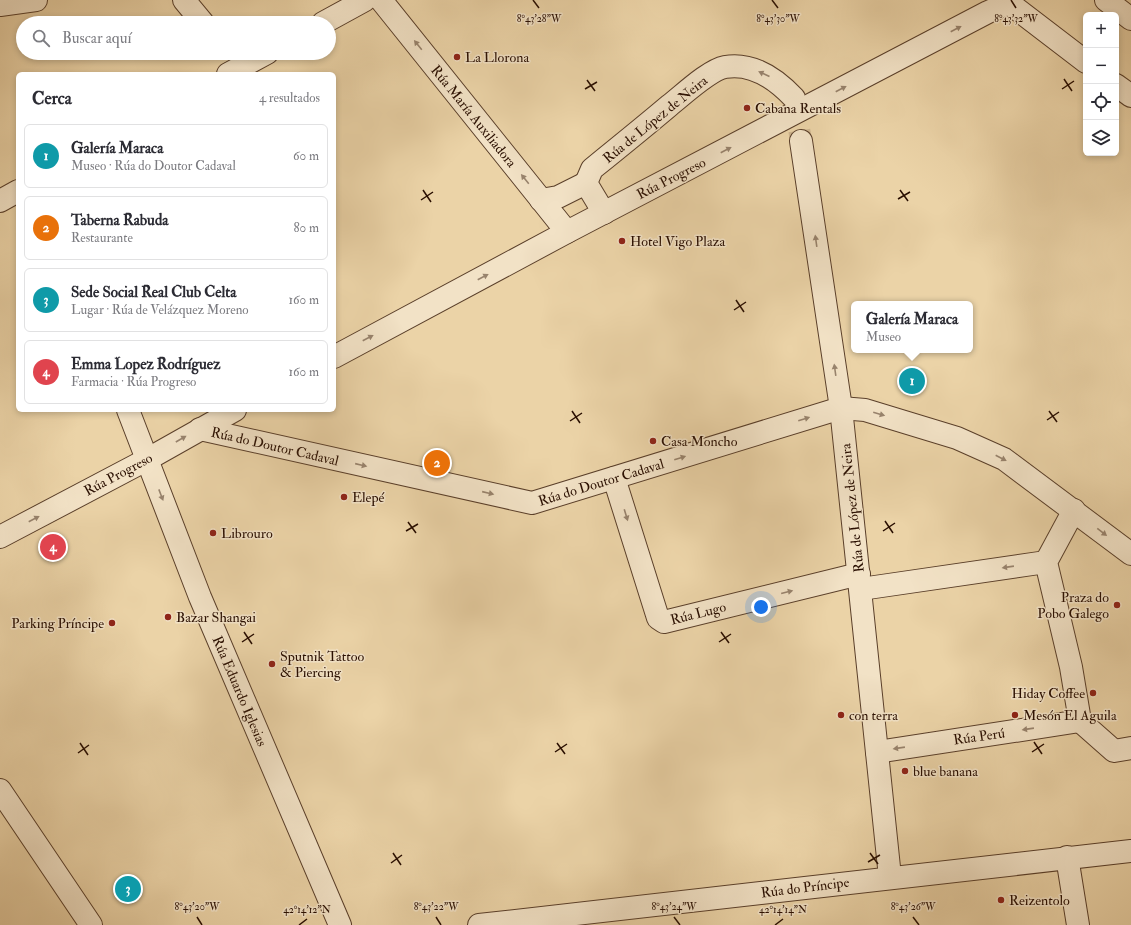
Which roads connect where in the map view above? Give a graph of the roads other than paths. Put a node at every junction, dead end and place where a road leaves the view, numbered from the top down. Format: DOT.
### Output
graph roads {
  1 [pos="36,0"];
  2 [pos="365,0"];
  3 [pos="381,0"];
  4 [pos="1106,0"];
  5 [pos="181,2"];
  6 [pos="1007,2"];
  7 [pos="0,4"];
  8 [pos="196,16"];
  9 [pos="335,16"];
  10 [pos="1131,19"];
  11 [pos="247,60"];
  12 [pos="1083,60"];
  13 [pos="233,65"];
  14 [pos="1119,87"];
  15 [pos="1131,96"];
  16 [pos="794,98"];
  17 [pos="801,141"];
  18 [pos="586,183"];
  19 [pos="16,192"];
  20 [pos="541,200"];
  21 [pos="0,201"];
  22 [pos="604,213"];
  23 [pos="567,232"];
  24 [pos="336,356"];
  25 [pos="841,408"];
  26 [pos="129,412"];
  27 [pos="231,412"];
  28 [pos="200,429"];
  29 [pos="148,459"];
  30 [pos="614,478"];
  31 [pos="1074,510"];
  32 [pos="0,537"];
  33 [pos="1131,554"];
  34 [pos="1046,562"];
  35 [pos="860,582"];
  36 [pos="1080,721"];
  37 [pos="1131,748"];
  38 [pos="877,752"];
  39 [pos="0,790"];
  40 [pos="1131,851"];
  41 [pos="1067,857"];
  42 [pos="890,877"];
  43 [pos="91,925"];
  44 [pos="340,925"];
  45 [pos="479,925"];
  46 [pos="1078,925"];
  1 -- 7 [label="street"];
  2 -- 9 [label="street"];
  20 -- 3 [label="street, Rúa María Auxiliadora, one-way"];
  4 -- 10 [label="street"];
  5 -- 8 [label="street"];
  6 -- 12 [label="street"];
  22 -- 6 [label="street, Rúa Progreso, one-way"];
  11 -- 13 [label="street"];
  14 -- 15 [label="street"];
  16 -- 18 [label="street, Rúa de López de Neira, one-way"];
  25 -- 17 [label="street, Rúa de López de Neira, one-way"];
  18 -- 20 [label="street"];
  18 -- 22 [label="street"];
  19 -- 21 [label="street"];
  20 -- 23 [label="street, Rúa María Auxiliadora"];
  22 -- 23 [label="street, Rúa Progreso"];
  24 -- 23 [label="street, Rúa Progreso, one-way"];
  30 -- 25 [label="street, Rúa do Doutor Cadaval, one-way"];
  25 -- 31 [label="street, Rúa do Doutor Cadaval, one-way"];
  25 -- 35 [label="street, Rúa de López de Neira"];
  26 -- 29 [label="street, Rúa Eduardo Iglesias"];
  27 -- 28 [label="street, Rúa Progreso"];
  29 -- 28 [label="street, Rúa Progreso, one-way"];
  28 -- 30 [label="street, Rúa do Doutor Cadaval, one-way"];
  32 -- 29 [label="street, Rúa Progreso, one-way"];
  29 -- 44 [label="street, Rúa Eduardo Iglesias, one-way"];
  30 -- 35 [label="street, Rúa Lugo, one-way"];
  31 -- 33 [label="street, Rúa do Doutor Cadaval, one-way"];
  31 -- 34 [label="street"];
  34 -- 35 [label="street, Rúa Lugo, one-way"];
  34 -- 36 [label="street"];
  35 -- 38 [label="street, Rúa de López de Neira"];
  36 -- 37 [label="street"];
  36 -- 38 [label="street, Rúa Perú, one-way"];
  38 -- 42 [label="street, Rúa de López de Neira"];
  39 -- 43 [label="street"];
  40 -- 41 [label="street, Rúa do Príncipe"];
  41 -- 42 [label="street, Rúa do Príncipe"];
  41 -- 46 [label="street"];
  42 -- 45 [label="street, Rúa do Príncipe"];
}
